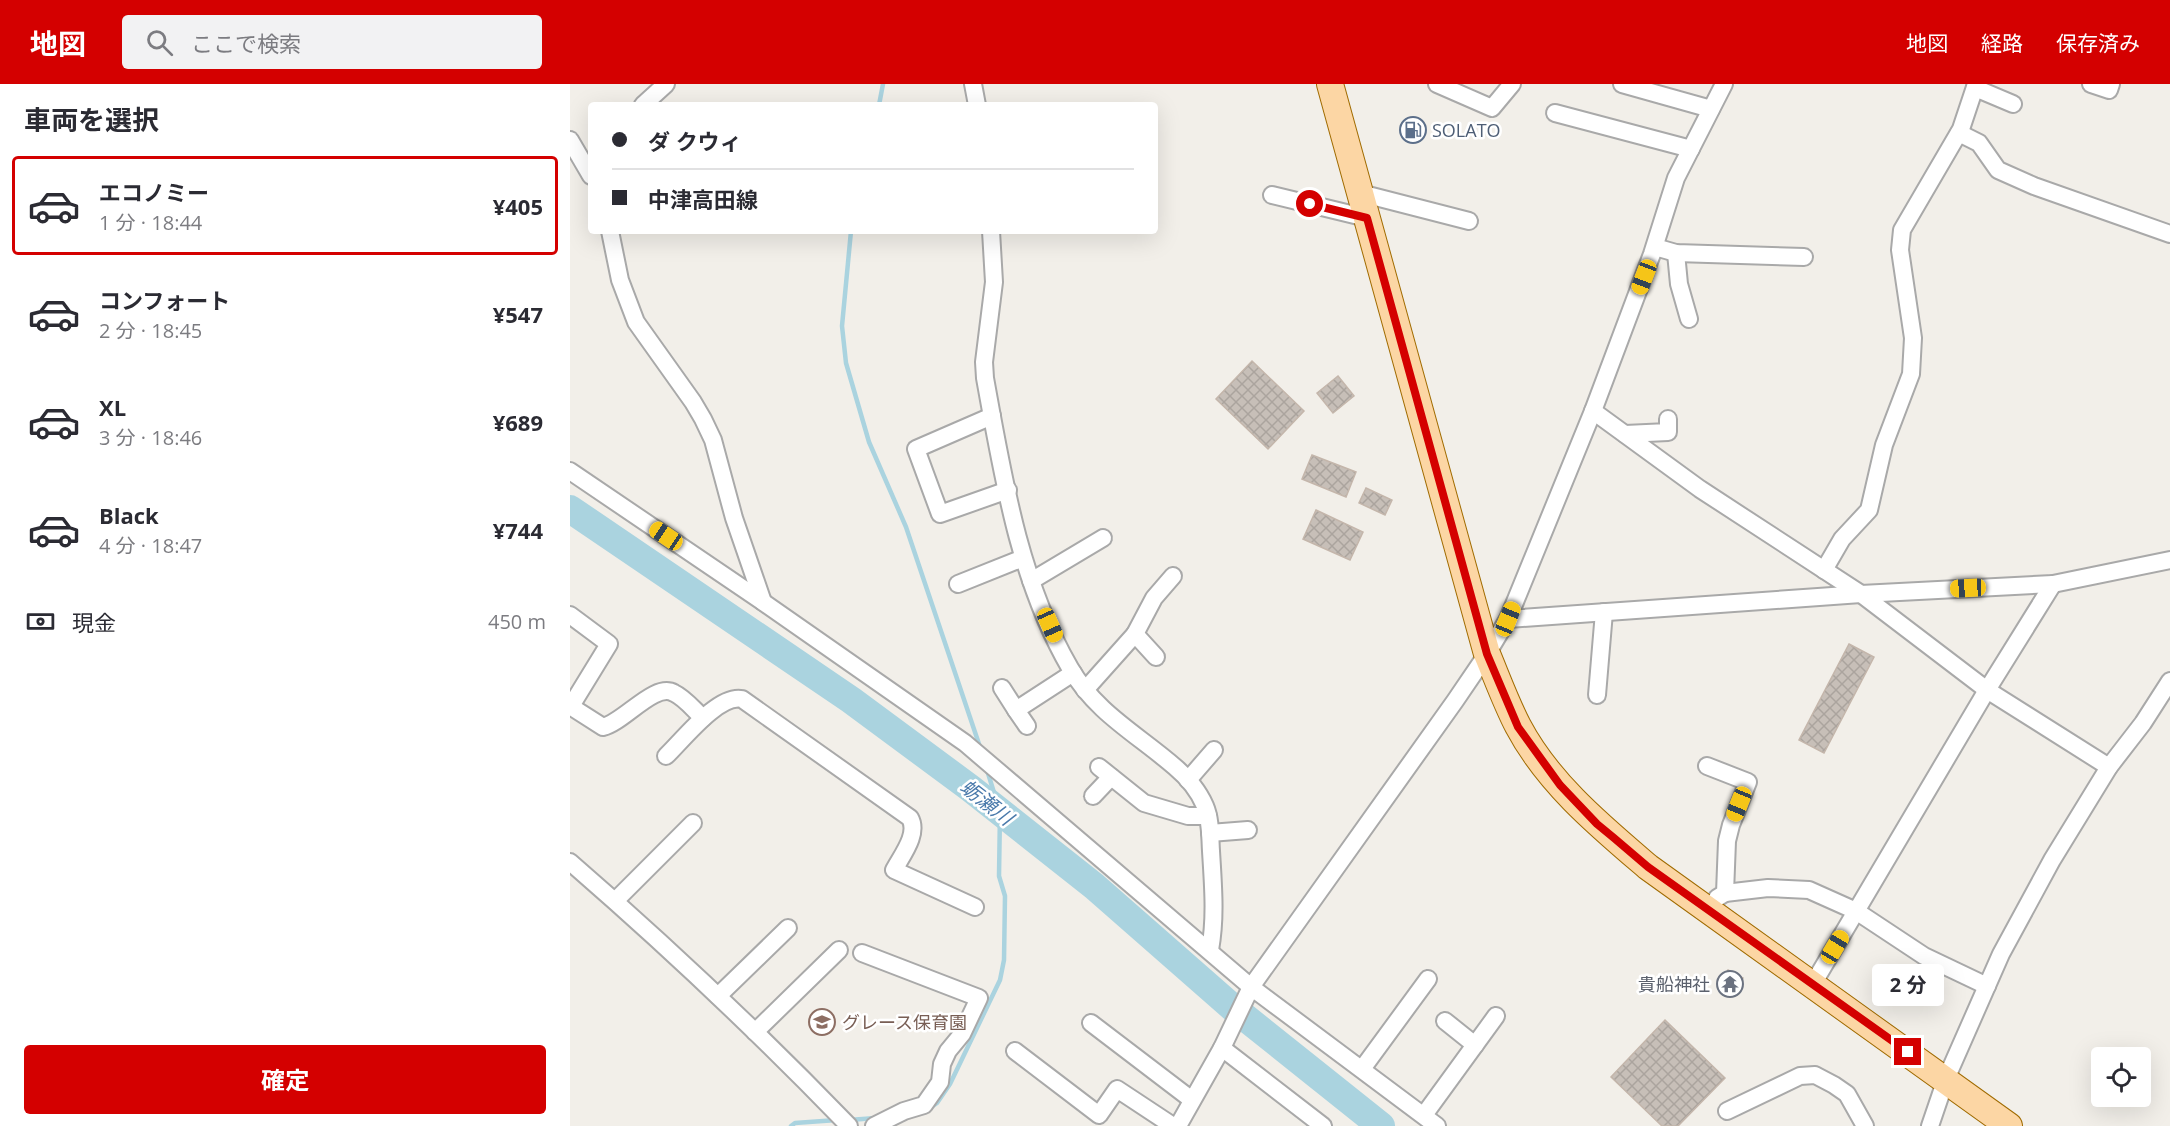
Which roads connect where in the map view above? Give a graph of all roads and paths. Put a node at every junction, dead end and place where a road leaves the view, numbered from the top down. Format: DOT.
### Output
graph roads {
  1 [pos="666,84"];
  2 [pos="973,84"];
  3 [pos="1330,84"];
  4 [pos="1437,84"];
  5 [pos="1512,84"];
  6 [pos="1622,84"];
  7 [pos="1724,84"];
  8 [pos="2091,84"];
  9 [pos="2111,84"];
  10 [pos="1975,86"];
  11 [pos="645,102"];
  12 [pos="976,102"];
  13 [pos="2013,104"];
  14 [pos="1712,110"];
  15 [pos="1555,112"];
  16 [pos="1959,133"];
  17 [pos="570,140"];
  18 [pos="1691,149"];
  19 [pos="588,167"];
  20 [pos="1360,193"];
  21 [pos="1272,195"];
  22 [pos="1367,218"];
  23 [pos="1469,221"];
  24 [pos="611,234"];
  25 [pos="991,234"];
  26 [pos="2170,234"];
  27 [pos="1655,247"];
  28 [pos="1676,253"];
  29 [pos="1804,257"];
  30 [pos="1689,319"];
  31 [pos="1593,411"];
  32 [pos="992,416"];
  33 [pos="1668,419"];
  34 [pos="1626,434"];
  35 [pos="570,471"];
  36 [pos="1008,490"];
  37 [pos="1103,538"];
  38 [pos="1023,558"];
  39 [pos="2170,560"];
  40 [pos="1824,570"];
  41 [pos="1173,576"];
  42 [pos="1031,581"];
  43 [pos="958,584"];
  44 [pos="2053,584"];
  45 [pos="1861,594"];
  46 [pos="763,602"];
  47 [pos="1604,612"];
  48 [pos="570,615"];
  49 [pos="1508,619"];
  50 [pos="1135,634"];
  51 [pos="1487,654"];
  52 [pos="1156,657"];
  53 [pos="1073,673"];
  54 [pos="2170,681"];
  55 [pos="1002,688"];
  56 [pos="1085,690"];
  57 [pos="1987,690"];
  58 [pos="1597,695"];
  59 [pos="570,706"];
  60 [pos="1016,710"];
  61 [pos="704,718"];
  62 [pos="1026,726"];
  63 [pos="1214,750"];
  64 [pos="666,756"];
  65 [pos="1707,766"];
  66 [pos="2109,767"];
  67 [pos="1188,780"];
  68 [pos="1094,796"];
  69 [pos="693,823"];
  70 [pos="1209,824"];
  71 [pos="1248,830"];
  72 [pos="570,862"];
  73 [pos="1725,893"];
  74 [pos="615,901"];
  75 [pos="1703,906"];
  76 [pos="975,907"];
  77 [pos="1856,911"];
  78 [pos="788,928"];
  79 [pos="838,950"];
  80 [pos="1210,950"];
  81 [pos="862,953"];
  82 [pos="1428,980"];
  83 [pos="1813,984"];
  84 [pos="1987,986"];
  85 [pos="1249,990"];
  86 [pos="718,996"];
  87 [pos="1496,1016"];
  88 [pos="1445,1021"];
  89 [pos="1091,1023"];
  90 [pos="756,1032"];
  91 [pos="1223,1044"];
  92 [pos="1475,1045"];
  93 [pos="1015,1051"];
  94 [pos="1362,1069"];
  95 [pos="1946,1079"];
  96 [pos="1192,1100"];
  97 [pos="1727,1111"];
  98 [pos="1431,1121"];
  99 [pos="1317,1124"];
  100 [pos="849,1126"];
  101 [pos="874,1126"];
  102 [pos="1173,1126"];
  103 [pos="1178,1126"];
  104 [pos="1865,1126"];
  105 [pos="1930,1126"];
  106 [pos="2009,1126"];
  1 -- 11 [label="street"];
  2 -- 12 [label="street"];
  3 -- 20 [label="main road"];
  4 -- 5 [label="street"];
  6 -- 14 [label="street"];
  7 -- 14 [label="street"];
  8 -- 9 [label="street"];
  10 -- 13 [label="street"];
  10 -- 16 [label="street"];
  14 -- 18 [label="street"];
  15 -- 18 [label="street"];
  16 -- 26 [label="street"];
  16 -- 40 [label="street"];
  17 -- 19 [label="street"];
  18 -- 27 [label="street"];
  20 -- 22 [label="main road"];
  20 -- 23 [label="street"];
  21 -- 22 [label="street"];
  22 -- 51 [label="main road"];
  24 -- 46 [label="street"];
  25 -- 32 [label="street"];
  27 -- 28 [label="street"];
  27 -- 31 [label="street"];
  28 -- 29 [label="street"];
  28 -- 30 [label="street"];
  31 -- 34 [label="street"];
  31 -- 49 [label="street"];
  32 -- 36 [label="street"];
  32 -- 36 [label="street"];
  33 -- 34 [label="street"];
  34 -- 40 [label="street"];
  35 -- 46 [label="street"];
  36 -- 38 [label="street"];
  37 -- 42 [label="street"];
  38 -- 42 [label="street"];
  38 -- 43 [label="street"];
  39 -- 44 [label="street"];
  40 -- 45 [label="street"];
  41 -- 50 [label="street"];
  42 -- 53 [label="street"];
  44 -- 45 [label="street"];
  44 -- 57 [label="street"];
  45 -- 47 [label="street"];
  45 -- 57 [label="street"];
  46 -- 80 [label="street"];
  47 -- 49 [label="street"];
  47 -- 58 [label="street"];
  48 -- 59 [label="street"];
  49 -- 51 [label="street"];
  50 -- 52 [label="street"];
  50 -- 56 [label="street"];
  51 -- 75 [label="main road"];
  51 -- 85 [label="street"];
  53 -- 56 [label="street"];
  53 -- 60 [label="street"];
  54 -- 66 [label="street"];
  55 -- 60 [label="street"];
  56 -- 67 [label="street"];
  57 -- 66 [label="street"];
  57 -- 77 [label="street"];
  59 -- 61 [label="street"];
  60 -- 62 [label="street"];
  61 -- 64 [label="street"];
  61 -- 76 [label="street"];
  63 -- 67 [label="street"];
  65 -- 73 [label="street"];
  66 -- 84 [label="street"];
  67 -- 70 [label="street"];
  68 -- 70 [label="street"];
  69 -- 74 [label="street"];
  70 -- 71 [label="street"];
  70 -- 80 [label="street"];
  72 -- 74 [label="street"];
  73 -- 75 [label="street"];
  73 -- 77 [label="street"];
  74 -- 86 [label="street"];
  75 -- 83 [label="main road"];
  77 -- 83 [label="street"];
  77 -- 84 [label="street"];
  78 -- 86 [label="street"];
  79 -- 90 [label="street"];
  80 -- 85 [label="street"];
  81 -- 101 [label="street"];
  82 -- 94 [label="street"];
  83 -- 95 [label="main road"];
  84 -- 95 [label="street"];
  85 -- 91 [label="street"];
  85 -- 94 [label="street"];
  86 -- 90 [label="street"];
  87 -- 92 [label="street"];
  88 -- 92 [label="street"];
  89 -- 96 [label="street"];
  90 -- 100 [label="street"];
  91 -- 96 [label="street"];
  91 -- 99 [label="street"];
  92 -- 98 [label="street"];
  93 -- 102 [label="street"];
  94 -- 98 [label="street"];
  95 -- 105 [label="street"];
  95 -- 106 [label="main road"];
  96 -- 103 [label="street"];
  97 -- 104 [label="street"];
}
